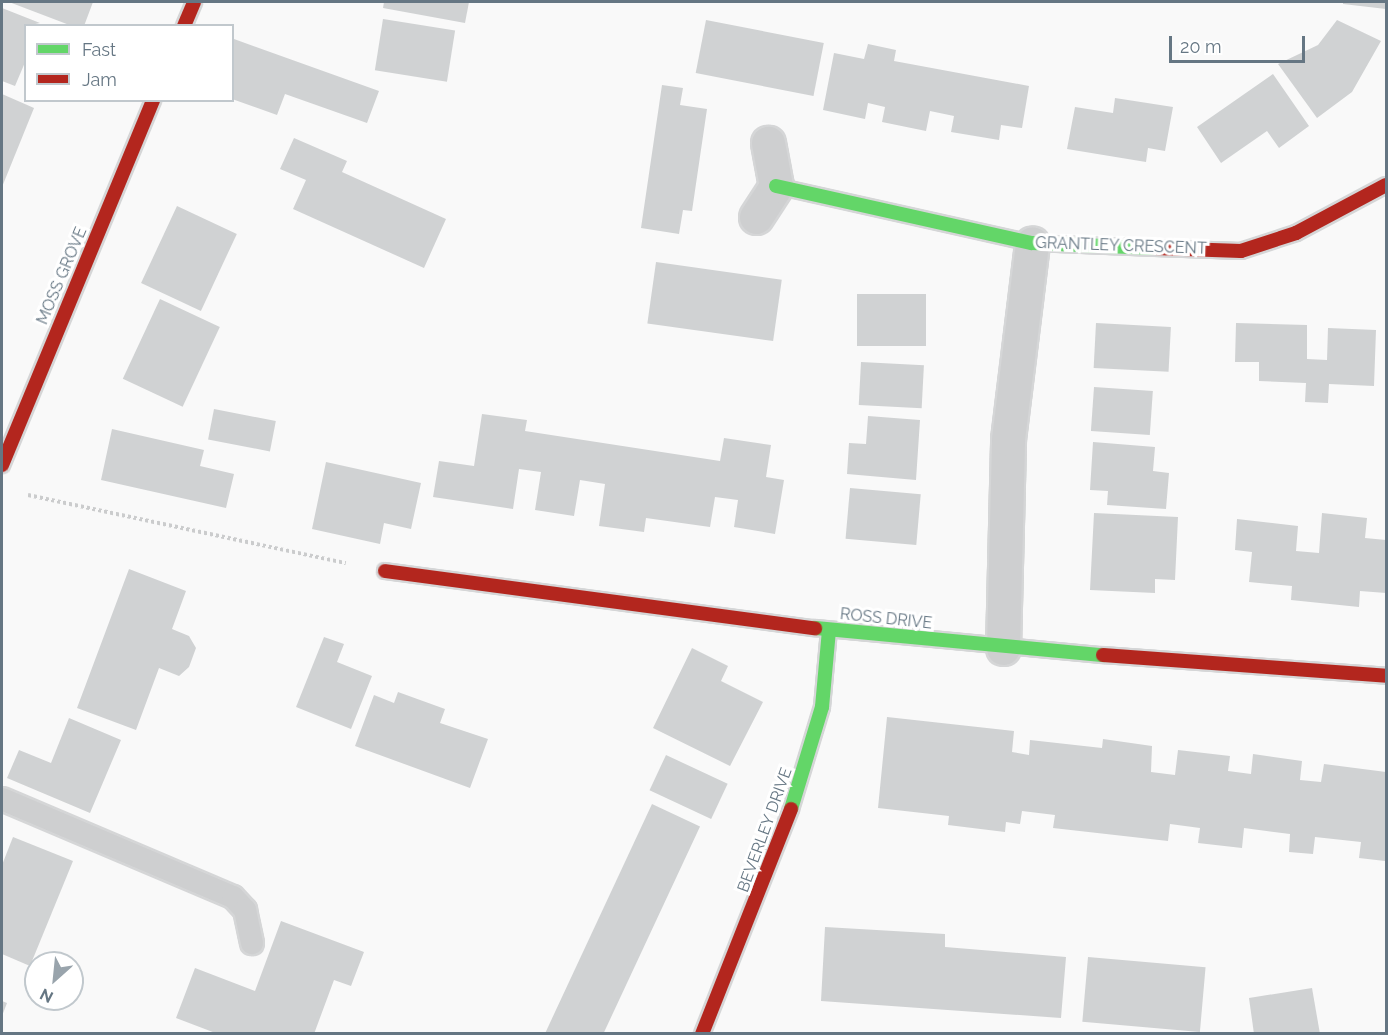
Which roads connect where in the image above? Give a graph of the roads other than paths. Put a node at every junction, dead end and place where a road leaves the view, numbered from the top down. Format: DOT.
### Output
graph roads {
  1 [pos="194,2"];
  2 [pos="185,24"];
  3 [pos="152,102"];
  4 [pos="768,142"];
  5 [pos="1386,185"];
  6 [pos="776,186"];
  7 [pos="756,217"];
  8 [pos="1032,243"];
  9 [pos="2,465"];
  10 [pos="385,571"];
  11 [pos="829,630"];
  12 [pos="1003,648"];
  13 [pos="1386,676"];
  14 [pos="2,799"];
  15 [pos="252,943"];
  16 [pos="704,1033"];
  1 -- 2 [label="main road"];
  3 -- 9 [label="main road, MOSS GROVE"];
  4 -- 6 [label="street"];
  5 -- 8 [label="main road, GRANTLEY CRESCENT"];
  6 -- 7 [label="street"];
  6 -- 8 [label="main road, GRANTLEY CRESCENT"];
  8 -- 12 [label="street"];
  10 -- 11 [label="main road, ROSS DRIVE"];
  11 -- 12 [label="main road, ROSS DRIVE"];
  11 -- 16 [label="main road, BEVERLEY DRIVE"];
  12 -- 13 [label="main road, ROSS DRIVE"];
  14 -- 15 [label="lane"];
}
